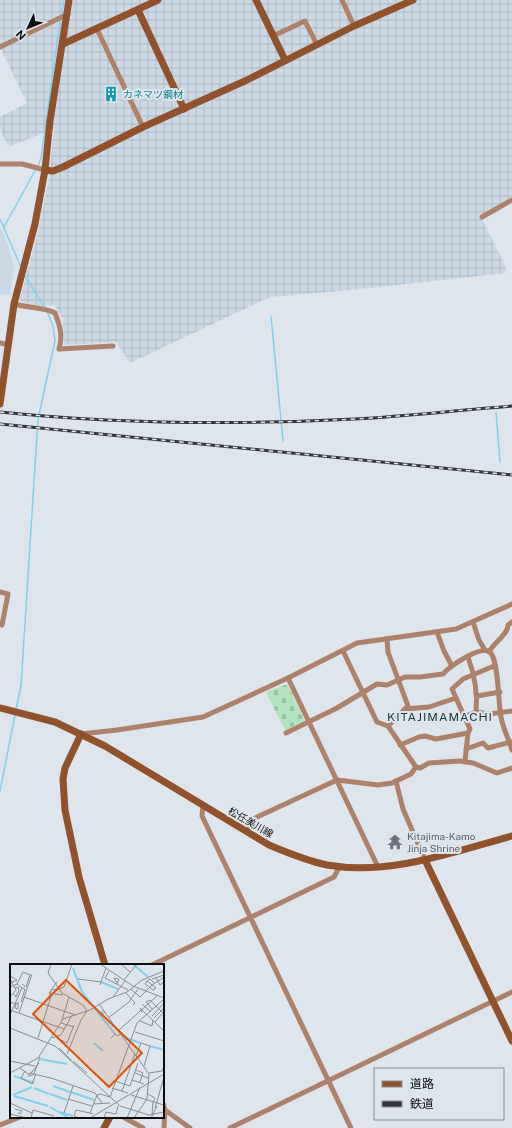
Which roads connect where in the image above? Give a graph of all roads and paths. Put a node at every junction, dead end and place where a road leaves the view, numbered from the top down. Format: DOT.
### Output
graph roads {
  1 [pos="69,0"];
  2 [pos="158,0"];
  3 [pos="256,0"];
  4 [pos="342,0"];
  5 [pos="413,0"];
  6 [pos="138,10"];
  7 [pos="65,15"];
  8 [pos="354,26"];
  9 [pos="97,29"];
  10 [pos="273,36"];
  11 [pos="63,44"];
  12 [pos="317,45"];
  13 [pos="0,47"];
  14 [pos="285,60"];
  15 [pos="184,109"];
  16 [pos="144,127"];
  17 [pos="0,164"];
  18 [pos="40,168"];
  19 [pos="512,200"];
  20 [pos="482,217"];
  21 [pos="14,304"];
  22 [pos="0,343"];
  23 [pos="8,345"];
  24 [pos="113,346"];
  25 [pos="0,404"];
  26 [pos="0,592"];
  27 [pos="512,604"];
  28 [pos="473,622"];
  29 [pos="512,622"];
  30 [pos="0,624"];
  31 [pos="437,632"];
  32 [pos="387,639"];
  33 [pos="342,651"];
  34 [pos="487,651"];
  35 [pos="468,657"];
  36 [pos="452,666"];
  37 [pos="494,666"];
  38 [pos="474,675"];
  39 [pos="288,678"];
  40 [pos="399,680"];
  41 [pos="362,692"];
  42 [pos="500,692"];
  43 [pos="477,696"];
  44 [pos="456,698"];
  45 [pos="0,708"];
  46 [pos="405,709"];
  47 [pos="512,711"];
  48 [pos="476,712"];
  49 [pos="501,714"];
  50 [pos="465,716"];
  51 [pos="309,721"];
  52 [pos="388,726"];
  53 [pos="286,733"];
  54 [pos="468,733"];
  55 [pos="81,734"];
  56 [pos="511,742"];
  57 [pos="400,745"];
  58 [pos="466,749"];
  59 [pos="512,750"];
  60 [pos="465,762"];
  61 [pos="416,768"];
  62 [pos="512,768"];
  63 [pos="337,780"];
  64 [pos="396,781"];
  65 [pos="203,805"];
  66 [pos="247,832"];
  67 [pos="512,836"];
  68 [pos="425,860"];
  69 [pos="340,866"];
  70 [pos="378,867"];
  71 [pos="250,918"];
  72 [pos="105,964"];
  73 [pos="154,964"];
  74 [pos="512,992"];
  75 [pos="493,1001"];
  76 [pos="512,1041"];
  77 [pos="328,1081"];
  78 [pos="164,1106"];
  79 [pos="165,1110"];
  80 [pos="18,1118"];
  81 [pos="109,1118"];
  82 [pos="125,1118"];
  83 [pos="0,1125"];
  84 [pos="104,1128"];
  85 [pos="143,1128"];
  86 [pos="164,1128"];
  87 [pos="190,1128"];
  88 [pos="230,1128"];
  89 [pos="351,1128"];
  1 -- 7 [label="street"];
  2 -- 6 [label="street"];
  3 -- 10 [label="street"];
  4 -- 8 [label="street"];
  5 -- 8 [label="street"];
  6 -- 9 [label="street"];
  6 -- 15 [label="street"];
  7 -- 11 [label="street"];
  7 -- 13 [label="street"];
  8 -- 12 [label="street"];
  9 -- 11 [label="street"];
  9 -- 16 [label="street"];
  10 -- 12 [label="street"];
  10 -- 14 [label="street"];
  11 -- 18 [label="street"];
  12 -- 14 [label="street"];
  14 -- 15 [label="street"];
  15 -- 16 [label="street"];
  16 -- 18 [label="street"];
  17 -- 18 [label="street"];
  18 -- 21 [label="street"];
  19 -- 20 [label="street"];
  21 -- 23 [label="street"];
  21 -- 24 [label="street"];
  22 -- 23 [label="street"];
  23 -- 25 [label="street"];
  26 -- 30 [label="street"];
  27 -- 28 [label="street"];
  28 -- 31 [label="street"];
  28 -- 34 [label="street"];
  29 -- 34 [label="street"];
  31 -- 32 [label="street"];
  31 -- 36 [label="street"];
  32 -- 33 [label="street"];
  32 -- 40 [label="street"];
  33 -- 39 [label="street"];
  33 -- 41 [label="street"];
  34 -- 35 [label="street"];
  34 -- 37 [label="street"];
  35 -- 36 [label="street"];
  35 -- 38 [label="street"];
  36 -- 40 [label="street"];
  37 -- 38 [label="street"];
  37 -- 42 [label="street"];
  38 -- 43 [label="street"];
  38 -- 44 [label="street"];
  39 -- 51 [label="street"];
  39 -- 55 [label="street"];
  40 -- 41 [label="street"];
  40 -- 46 [label="street"];
  41 -- 51 [label="street"];
  41 -- 52 [label="street"];
  42 -- 43 [label="street"];
  42 -- 49 [label="street"];
  43 -- 48 [label="street"];
  44 -- 46 [label="street"];
  44 -- 50 [label="street"];
  45 -- 55 [label="street, 松任美川線"];
  46 -- 52 [label="street"];
  47 -- 49 [label="street"];
  48 -- 49 [label="street"];
  48 -- 50 [label="street"];
  49 -- 56 [label="street"];
  50 -- 54 [label="street"];
  51 -- 53 [label="street"];
  51 -- 63 [label="street"];
  52 -- 57 [label="street"];
  54 -- 57 [label="street"];
  54 -- 58 [label="street"];
  55 -- 65 [label="street, 松任美川線"];
  55 -- 72 [label="street"];
  56 -- 58 [label="street"];
  56 -- 59 [label="street"];
  57 -- 61 [label="street"];
  58 -- 60 [label="street"];
  60 -- 61 [label="street"];
  60 -- 62 [label="street"];
  61 -- 64 [label="street"];
  63 -- 64 [label="street"];
  63 -- 66 [label="street"];
  63 -- 70 [label="street"];
  64 -- 68 [label="street"];
  65 -- 66 [label="street, 松任美川線"];
  65 -- 71 [label="street"];
  66 -- 69 [label="street, 松任美川線"];
  67 -- 68 [label="street, 松任美川線"];
  68 -- 70 [label="street, 松任美川線"];
  68 -- 75 [label="street"];
  69 -- 70 [label="street, 松任美川線"];
  69 -- 71 [label="street"];
  71 -- 73 [label="street"];
  71 -- 77 [label="street"];
  74 -- 75 [label="street"];
  75 -- 76 [label="street"];
  75 -- 77 [label="street"];
  77 -- 88 [label="street"];
  77 -- 89 [label="street"];
  78 -- 79 [label="street"];
  79 -- 86 [label="street"];
  79 -- 87 [label="street"];
  80 -- 83 [label="street"];
  81 -- 84 [label="street"];
  82 -- 85 [label="street"];
}
